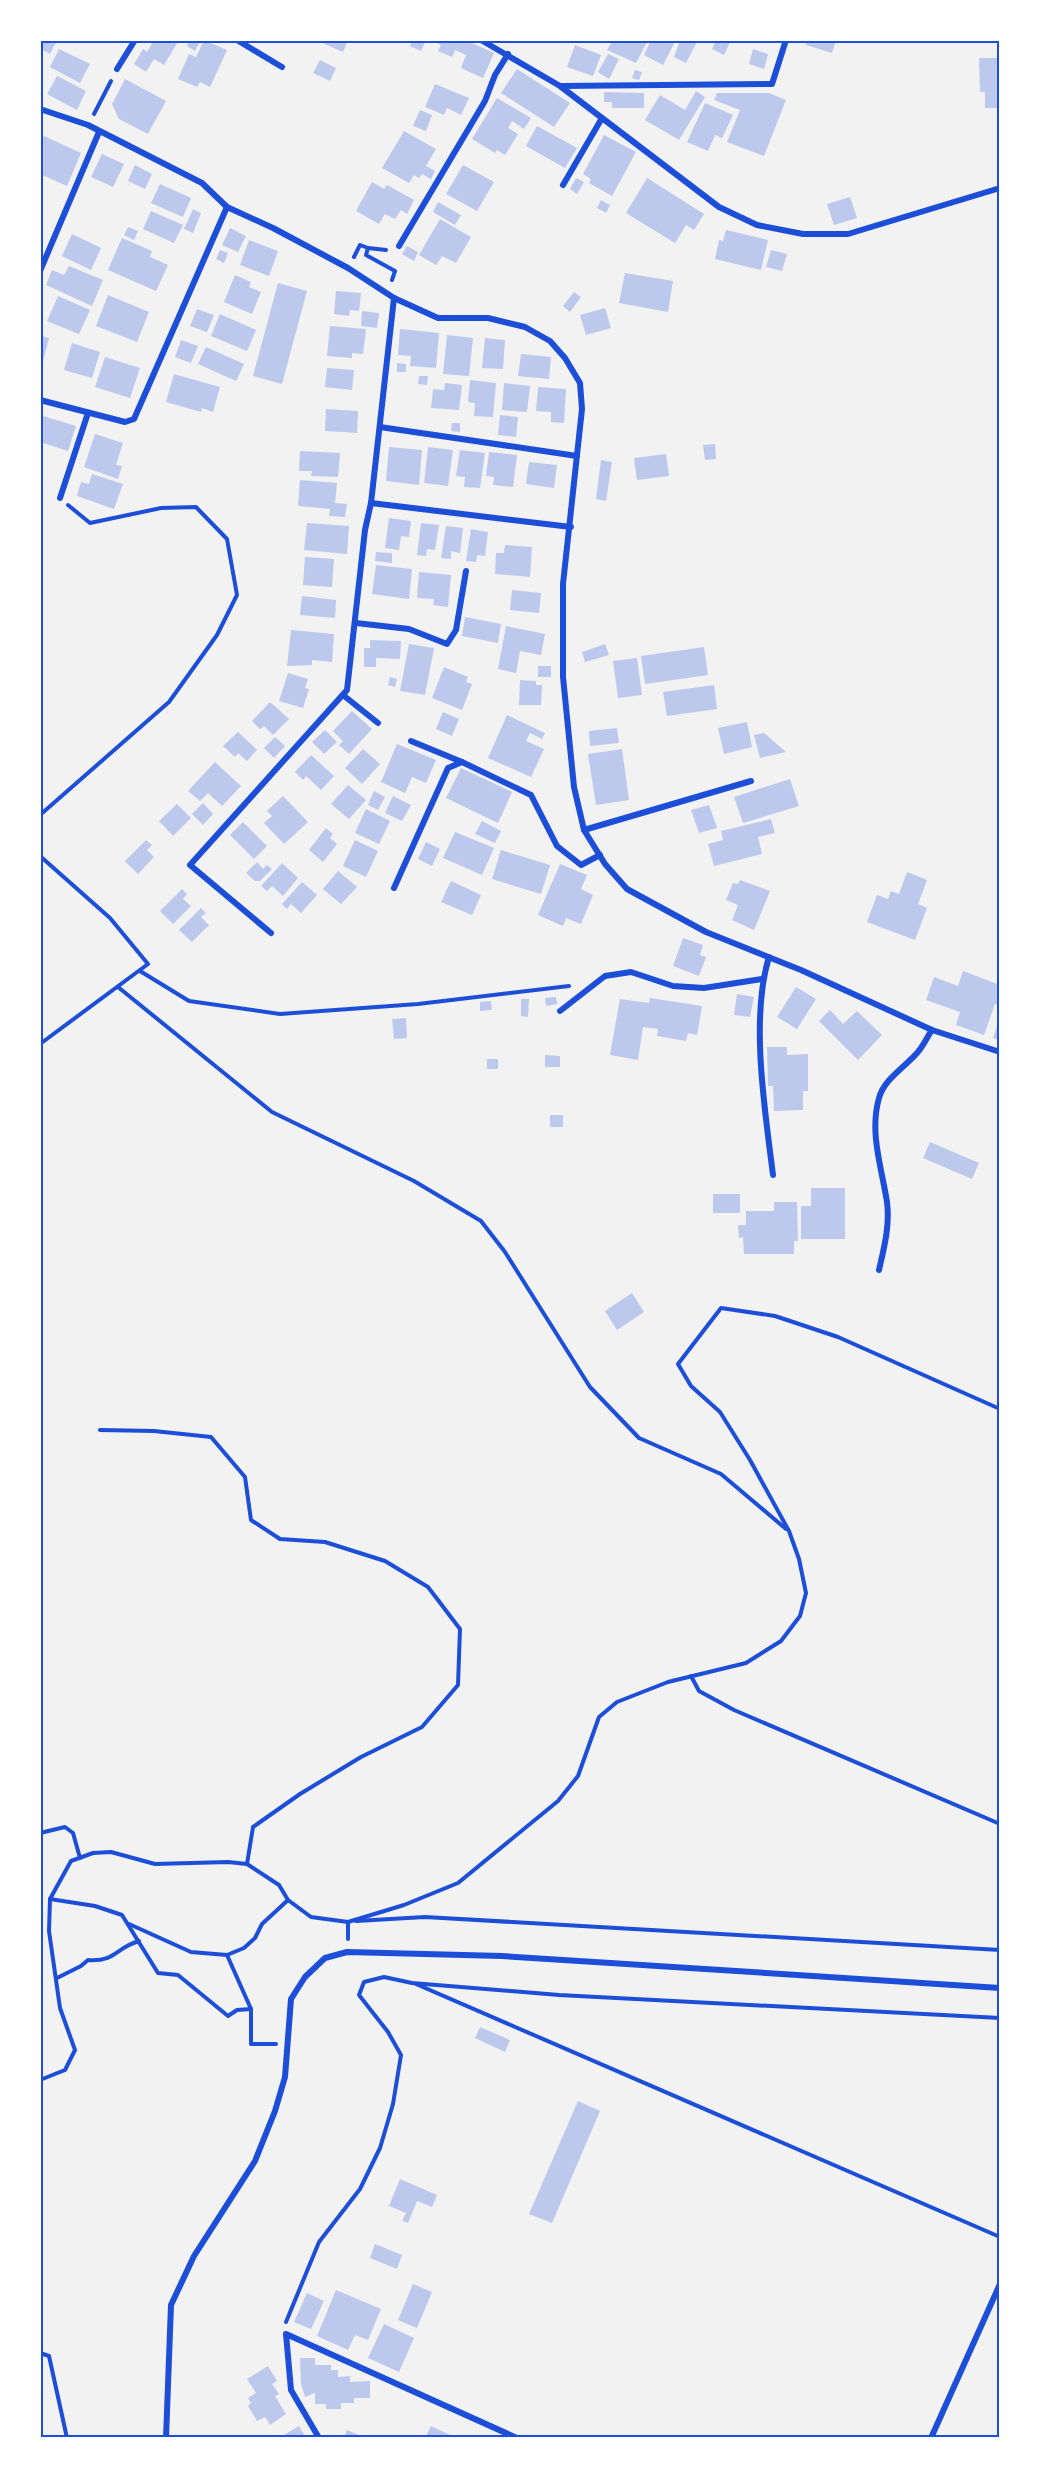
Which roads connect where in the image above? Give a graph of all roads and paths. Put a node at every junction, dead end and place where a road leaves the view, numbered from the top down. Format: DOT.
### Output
graph roads {
  1 [pos="135,40"];
  2 [pos="237,40"];
  3 [pos="481,40"];
  4 [pos="501,40"];
  5 [pos="786,40"];
  6 [pos="498,49"];
  7 [pos="508,54"];
  8 [pos="282,67"];
  9 [pos="117,69"];
  10 [pos="560,86"];
  11 [pos="40,108"];
  12 [pos="602,118"];
  13 [pos="88,125"];
  14 [pos="99,132"];
  15 [pos="563,184"];
  16 [pos="999,188"];
  17 [pos="227,207"];
  18 [pos="360,245"];
  19 [pos="369,248"];
  20 [pos="397,248"];
  21 [pos="40,271"];
  22 [pos="395,271"];
  23 [pos="394,298"];
  24 [pos="40,400"];
  25 [pos="88,413"];
  26 [pos="380,427"];
  27 [pos="577,456"];
  28 [pos="60,498"];
  29 [pos="371,504"];
  30 [pos="571,527"];
  31 [pos="466,571"];
  32 [pos="356,623"];
  33 [pos="343,695"];
  34 [pos="378,723"];
  35 [pos="411,741"];
  36 [pos="462,762"];
  37 [pos="751,781"];
  38 [pos="40,815"];
  39 [pos="584,830"];
  40 [pos="600,855"];
  41 [pos="40,856"];
  42 [pos="394,888"];
  43 [pos="271,933"];
  44 [pos="769,957"];
  45 [pos="140,971"];
  46 [pos="762,978"];
  47 [pos="597,982"];
  48 [pos="118,987"];
  49 [pos="560,1011"];
  50 [pos="932,1030"];
  51 [pos="40,1044"];
  52 [pos="999,1052"];
  53 [pos="773,1175"];
  54 [pos="879,1270"];
  55 [pos="999,1409"];
  56 [pos="100,1431"];
  57 [pos="789,1531"];
  58 [pos="691,1676"];
  59 [pos="999,1824"];
  60 [pos="40,1833"];
  61 [pos="80,1858"];
  62 [pos="247,1864"];
  63 [pos="50,1899"];
  64 [pos="288,1900"];
  65 [pos="348,1922"];
  66 [pos="128,1924"];
  67 [pos="139,1941"];
  68 [pos="999,1950"];
  69 [pos="347,1952"];
  70 [pos="226,1954"];
  71 [pos="57,1978"];
  72 [pos="412,1983"];
  73 [pos="999,1988"];
  74 [pos="251,2009"];
  75 [pos="999,2018"];
  76 [pos="276,2044"];
  77 [pos="40,2080"];
  78 [pos="999,2237"];
  79 [pos="999,2284"];
  80 [pos="286,2334"];
  81 [pos="40,2354"];
  82 [pos="67,2438"];
  83 [pos="166,2438"];
  84 [pos="319,2438"];
  85 [pos="517,2438"];
  86 [pos="931,2438"];
  1 -- 9 [label="street"];
  2 -- 8 [label="street"];
  3 -- 6 [label="street"];
  4 -- 6 [label="street"];
  5 -- 10 [label="street"];
  6 -- 7 [label="street"];
  7 -- 10 [label="street"];
  7 -- 20 [label="street"];
  9 -- 13 [label="path"];
  10 -- 12 [label="street"];
  11 -- 13 [label="street"];
  12 -- 15 [label="street"];
  12 -- 16 [label="street"];
  13 -- 14 [label="street"];
  14 -- 17 [label="street"];
  14 -- 21 [label="street"];
  17 -- 23 [label="street"];
  17 -- 25 [label="street"];
  18 -- 19 [label="path"];
  19 -- 20 [label="path"];
  19 -- 22 [label="path"];
  23 -- 26 [label="street"];
  23 -- 27 [label="street"];
  24 -- 25 [label="street"];
  25 -- 28 [label="street"];
  26 -- 27 [label="street"];
  26 -- 29 [label="street"];
  27 -- 30 [label="street"];
  28 -- 38 [label="path"];
  29 -- 30 [label="street"];
  29 -- 32 [label="street"];
  30 -- 39 [label="street"];
  31 -- 32 [label="street"];
  32 -- 33 [label="street"];
  33 -- 34 [label="street"];
  33 -- 43 [label="street"];
  35 -- 36 [label="street"];
  36 -- 40 [label="street"];
  36 -- 42 [label="street"];
  37 -- 39 [label="street"];
  39 -- 40 [label="street"];
  40 -- 44 [label="street"];
  41 -- 45 [label="path"];
  44 -- 46 [label="street"];
  44 -- 50 [label="street"];
  45 -- 47 [label="path"];
  45 -- 48 [label="path"];
  46 -- 47 [label="street"];
  46 -- 53 [label="street"];
  47 -- 49 [label="street"];
  48 -- 51 [label="path"];
  48 -- 57 [label="path"];
  50 -- 52 [label="street"];
  50 -- 54 [label="street"];
  55 -- 57 [label="path"];
  56 -- 62 [label="path"];
  57 -- 58 [label="path"];
  58 -- 59 [label="path"];
  58 -- 65 [label="path"];
  60 -- 61 [label="path"];
  61 -- 62 [label="path"];
  61 -- 63 [label="path"];
  62 -- 64 [label="path"];
  63 -- 66 [label="path"];
  63 -- 71 [label="path"];
  64 -- 65 [label="path"];
  64 -- 70 [label="path"];
  65 -- 68 [label="path"];
  65 -- 69 [label="path"];
  66 -- 67 [label="path"];
  66 -- 70 [label="path"];
  67 -- 71 [label="path"];
  67 -- 74 [label="path"];
  69 -- 73 [label="street"];
  69 -- 83 [label="street"];
  70 -- 74 [label="path"];
  71 -- 77 [label="path"];
  72 -- 75 [label="path"];
  72 -- 78 [label="path"];
  72 -- 80 [label="path"];
  74 -- 76 [label="path"];
  79 -- 86 [label="street"];
  80 -- 84 [label="street"];
  80 -- 85 [label="street"];
  81 -- 82 [label="path"];
}
